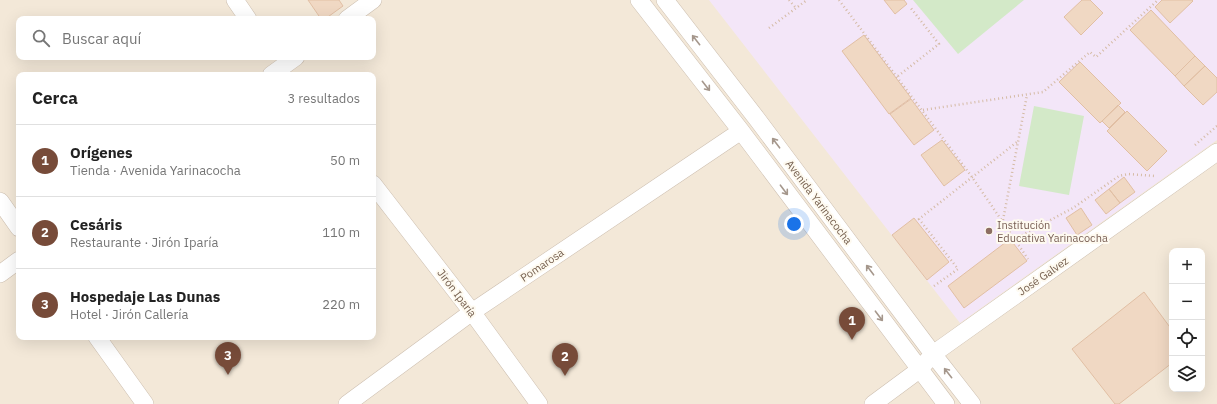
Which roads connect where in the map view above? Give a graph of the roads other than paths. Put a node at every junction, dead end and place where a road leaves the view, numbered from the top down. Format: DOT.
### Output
graph roads {
  1 [pos="235,0"];
  2 [pos="373,0"];
  3 [pos="639,0"];
  4 [pos="666,0"];
  5 [pos="246,16"];
  6 [pos="351,16"];
  7 [pos="741,131"];
  8 [pos="1217,152"];
  9 [pos="376,188"];
  10 [pos="0,201"];
  11 [pos="16,224"];
  12 [pos="16,262"];
  13 [pos="0,274"];
  14 [pos="472,312"];
  15 [pos="99,340"];
  16 [pos="933,354"];
  17 [pos="919,370"];
  18 [pos="145,404"];
  19 [pos="346,404"];
  20 [pos="539,404"];
  21 [pos="872,404"];
  22 [pos="946,404"];
  23 [pos="972,404"];
  1 -- 5 [label="street"];
  2 -- 6 [label="street"];
  3 -- 7 [label="street, Avenida Yarinacocha, one-way"];
  16 -- 4 [label="street, Avenida Yarinacocha, one-way"];
  7 -- 14 [label="street, Pomarosa"];
  7 -- 17 [label="street, Avenida Yarinacocha, one-way"];
  8 -- 16 [label="street, José Galvez"];
  9 -- 14 [label="street, Jirón Iparía"];
  10 -- 11 [label="street"];
  12 -- 13 [label="street"];
  14 -- 19 [label="street, Pomarosa"];
  14 -- 20 [label="street, Jirón Iparía"];
  15 -- 18 [label="street"];
  16 -- 17 [label="street, José Galvez"];
  23 -- 16 [label="street, Avenida Yarinacocha, one-way"];
  17 -- 21 [label="street, José Galvez"];
  17 -- 22 [label="street, Avenida Yarinacocha"];
}
